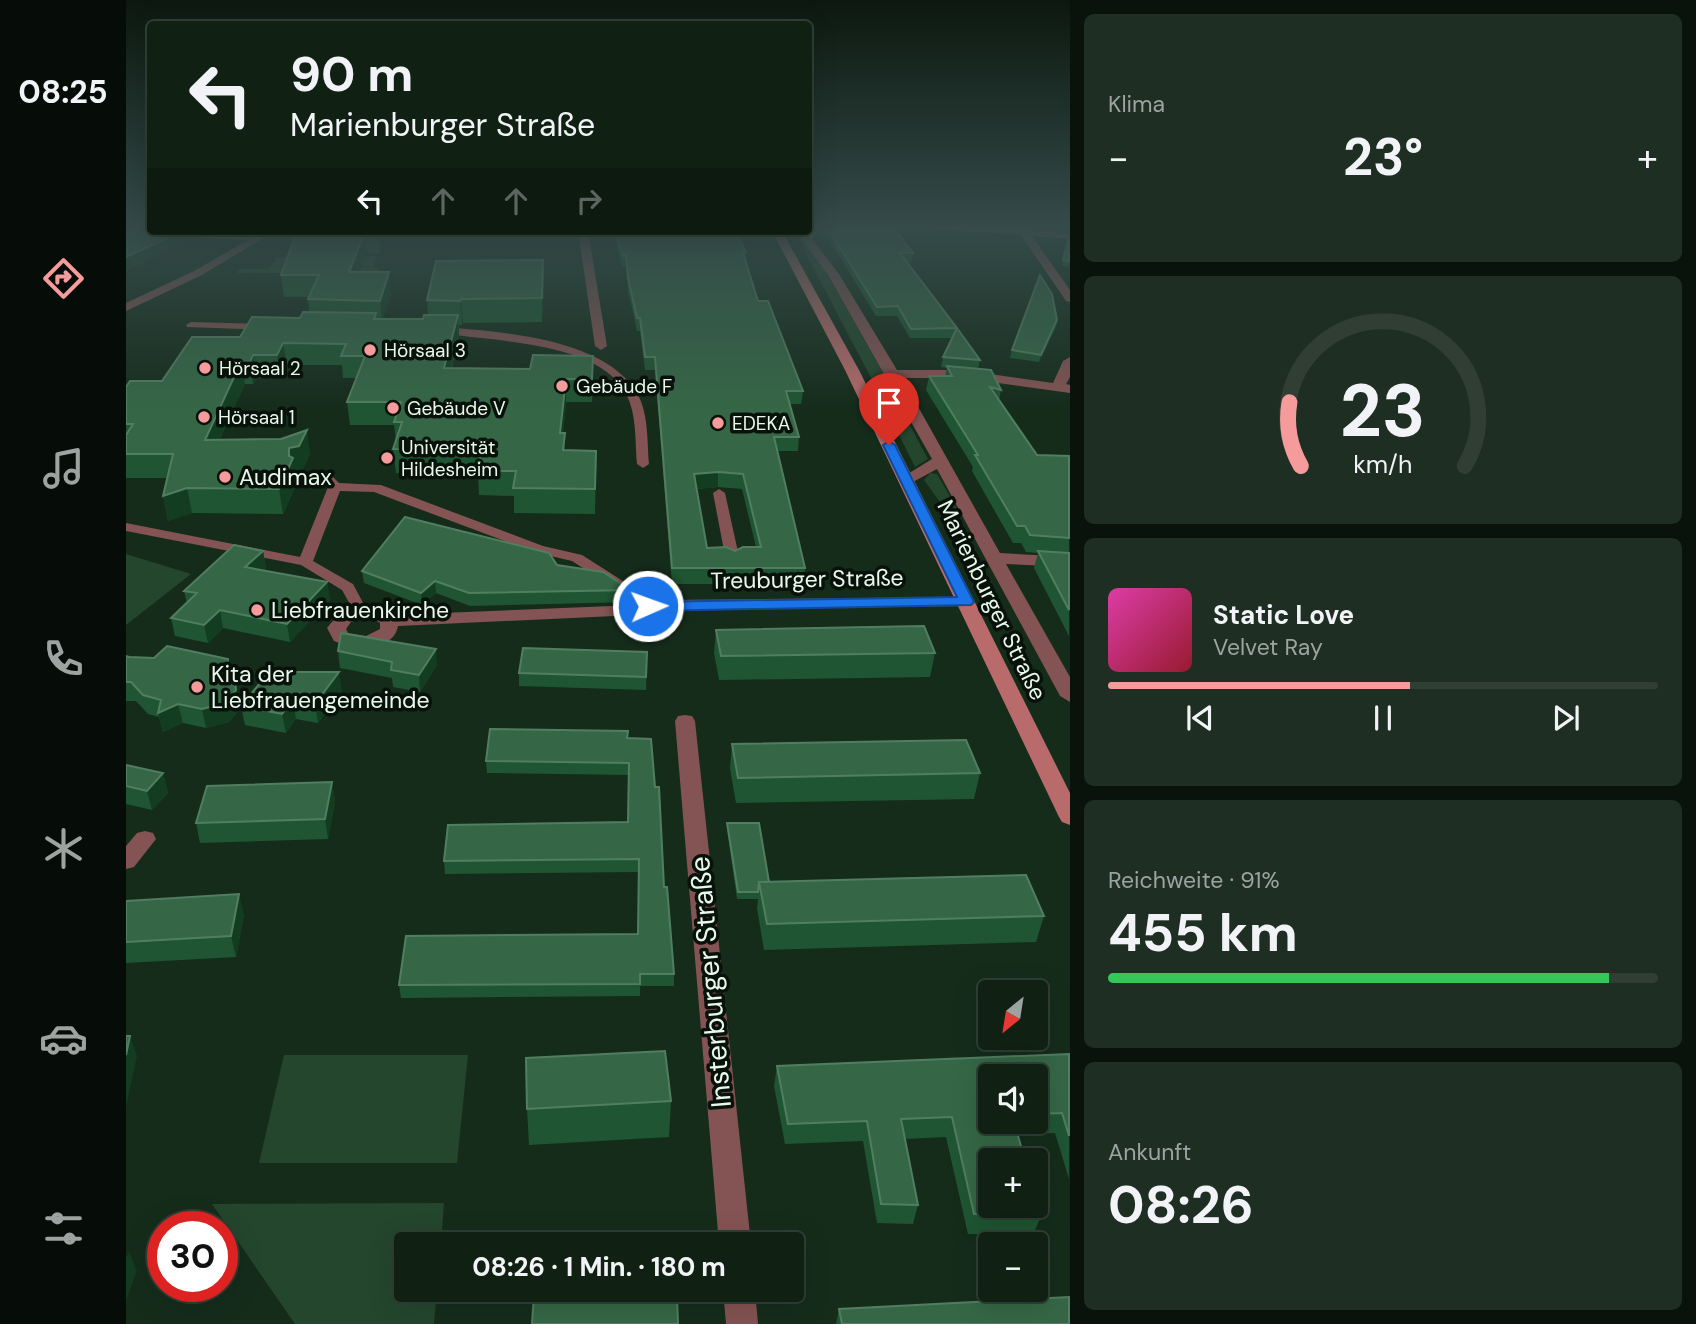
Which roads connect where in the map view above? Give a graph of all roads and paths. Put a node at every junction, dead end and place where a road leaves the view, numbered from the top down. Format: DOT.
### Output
graph roads {
  1 [pos="167,288"];
  2 [pos="592,288"];
  3 [pos="808,288"];
  4 [pos="841,288"];
  5 [pos="126,307"];
  6 [pos="191,325"];
  7 [pos="277,327"];
  8 [pos="422,329"];
  9 [pos="601,346"];
  10 [pos="1069,361"];
  11 [pos="611,372"];
  12 [pos="893,374"];
  13 [pos="1064,388"];
  14 [pos="942,460"];
  15 [pos="643,464"];
  16 [pos="299,477"];
  17 [pos="905,480"];
  18 [pos="335,487"];
  19 [pos="719,493"];
  20 [pos="126,527"];
  21 [pos="994,558"];
  22 [pos="733,561"];
  23 [pos="305,562"];
  24 [pos="1069,562"];
  25 [pos="966,602"];
  26 [pos="648,606"];
  27 [pos="361,612"];
  28 [pos="389,621"];
  29 [pos="1069,696"];
  30 [pos="685,721"];
  31 [pos="1069,817"];
  32 [pos="145,839"];
  33 [pos="126,861"];
  34 [pos="734,1232"];
  35 [pos="740,1302"];
  36 [pos="742,1324"];
  1 -- 5 [label="street"];
  2 -- 9 [label="street"];
  3 -- 17 [label="main road, Marienburger Straße"];
  4 -- 12 [label="street, Marienburger Straße"];
  6 -- 7 [label="lane"];
  8 -- 11 [label="lane"];
  9 -- 11 [label="lane"];
  10 -- 13 [label="street"];
  11 -- 15 [label="lane"];
  12 -- 13 [label="street"];
  12 -- 14 [label="street, Marienburger Straße"];
  14 -- 17 [label="street"];
  14 -- 21 [label="street, Marienburger Straße"];
  16 -- 18 [label="lane"];
  17 -- 25 [label="main road, Marienburger Straße"];
  18 -- 23 [label="lane"];
  18 -- 26 [label="lane"];
  19 -- 22 [label="lane"];
  20 -- 23 [label="lane"];
  21 -- 24 [label="street"];
  21 -- 29 [label="street, Marienburger Straße"];
  23 -- 27 [label="lane"];
  25 -- 26 [label="street, Treuburger Straße"];
  25 -- 31 [label="main road, Marienburger Straße"];
  26 -- 28 [label="street, Treuburger Straße"];
  27 -- 28 [label="street"];
  27 -- 28 [label="street"];
  30 -- 34 [label="street, Insterburger Straße"];
  32 -- 33 [label="street"];
  35 -- 36 [label="street"];
}
